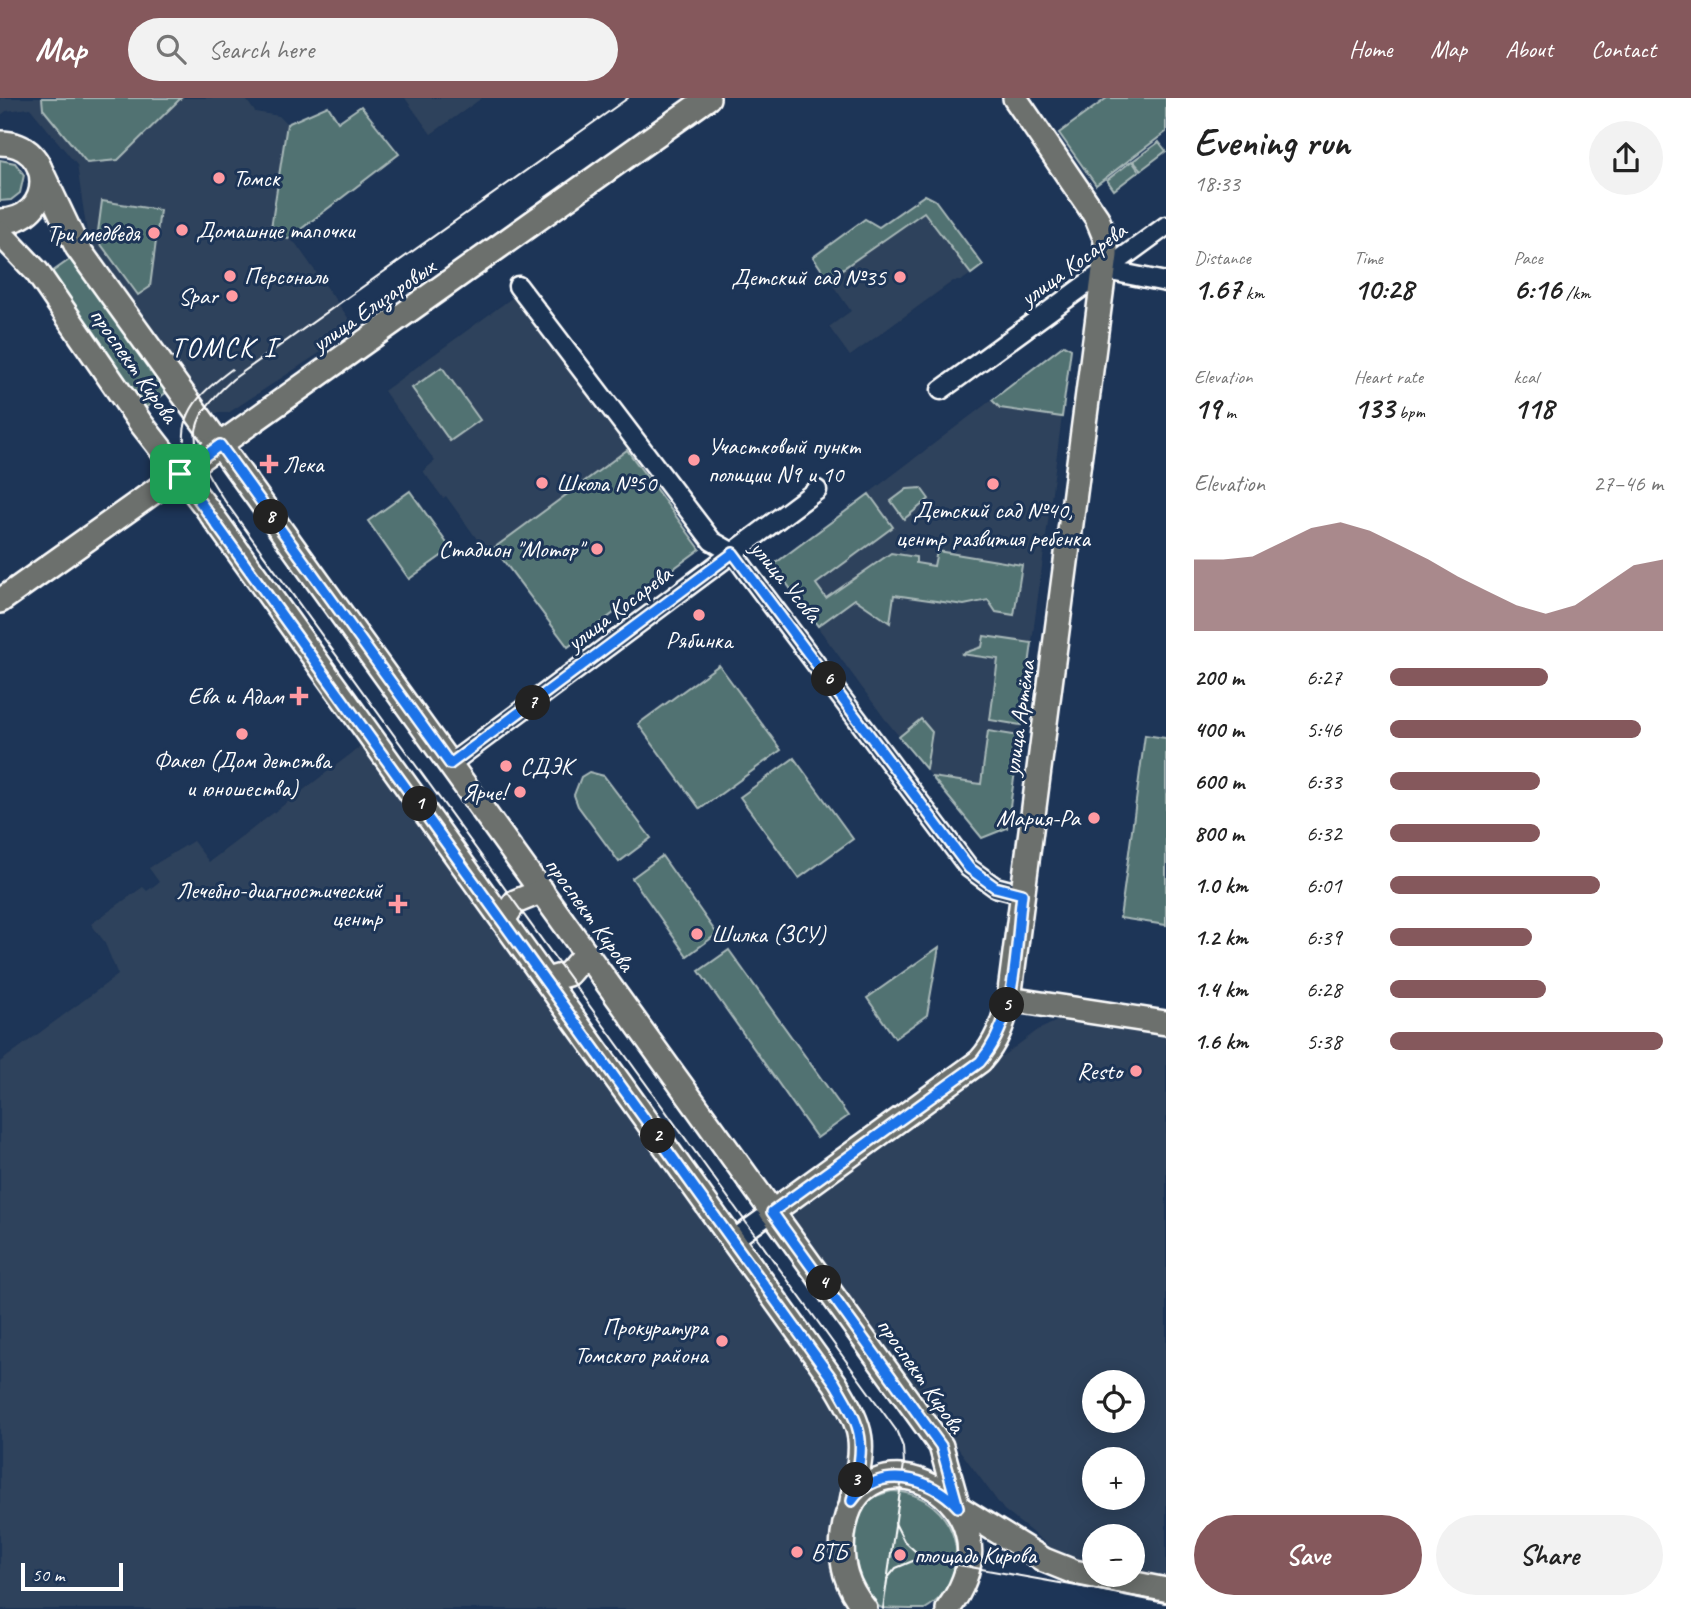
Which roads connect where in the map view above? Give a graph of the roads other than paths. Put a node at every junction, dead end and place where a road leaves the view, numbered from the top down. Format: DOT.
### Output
graph roads {
  1 [pos="708,98"];
  2 [pos="1015,98"];
  3 [pos="0,143"];
  4 [pos="40,169"];
  5 [pos="0,221"];
  6 [pos="1166,226"];
  7 [pos="0,233"];
  8 [pos="1106,270"];
  9 [pos="1166,282"];
  10 [pos="517,286"];
  11 [pos="941,390"];
  12 [pos="220,445"];
  13 [pos="180,474"];
  14 [pos="817,490"];
  15 [pos="733,553"];
  16 [pos="0,601"];
  17 [pos="450,764"];
  18 [pos="541,891"];
  19 [pos="1022,894"];
  20 [pos="503,920"];
  21 [pos="586,953"];
  22 [pos="546,980"];
  23 [pos="1009,999"];
  24 [pos="1166,1023"];
  25 [pos="772,1212"];
  26 [pos="733,1240"];
  27 [pos="852,1501"];
  28 [pos="958,1507"];
  29 [pos="1166,1590"];
  30 [pos="865,1609"];
  31 [pos="948,1609"];
  1 -- 12 [label="main road, улица Елизаровых"];
  2 -- 8 [label="main road, улица Артёма"];
  3 -- 4 [label="main road"];
  4 -- 5 [label="main road"];
  4 -- 12 [label="main road, проспект Кирова"];
  6 -- 8 [label="street, улица Косарева"];
  7 -- 13 [label="main road, проспект Кирова"];
  8 -- 9 [label="street"];
  8 -- 11 [label="street, улица Косарева"];
  8 -- 19 [label="main road, улица Артёма"];
  10 -- 15 [label="street, улица Усова"];
  12 -- 13 [label="main road, улица Елизаровых"];
  12 -- 17 [label="main road, проспект Кирова"];
  13 -- 16 [label="main road, улица Елизаровых"];
  13 -- 20 [label="main road, проспект Кирова"];
  14 -- 15 [label="street, улица Косарева"];
  15 -- 17 [label="street, улица Косарева"];
  15 -- 19 [label="street, улица Усова"];
  17 -- 18 [label="main road, проспект Кирова"];
  18 -- 20 [label="main road"];
  18 -- 21 [label="main road, проспект Кирова"];
  19 -- 23 [label="main road, улица Артёма"];
  20 -- 22 [label="main road, проспект Кирова"];
  21 -- 22 [label="main road"];
  21 -- 25 [label="main road, проспект Кирова"];
  22 -- 26 [label="main road, проспект Кирова"];
  23 -- 24 [label="main road"];
  23 -- 25 [label="main road, улица Артёма"];
  25 -- 26 [label="street, улица Артёма"];
  25 -- 28 [label="main road, проспект Кирова"];
  26 -- 27 [label="main road, проспект Кирова"];
  27 -- 28 [label="main road"];
  27 -- 30 [label="main road"];
  28 -- 29 [label="main road"];
  28 -- 31 [label="main road"];
}
